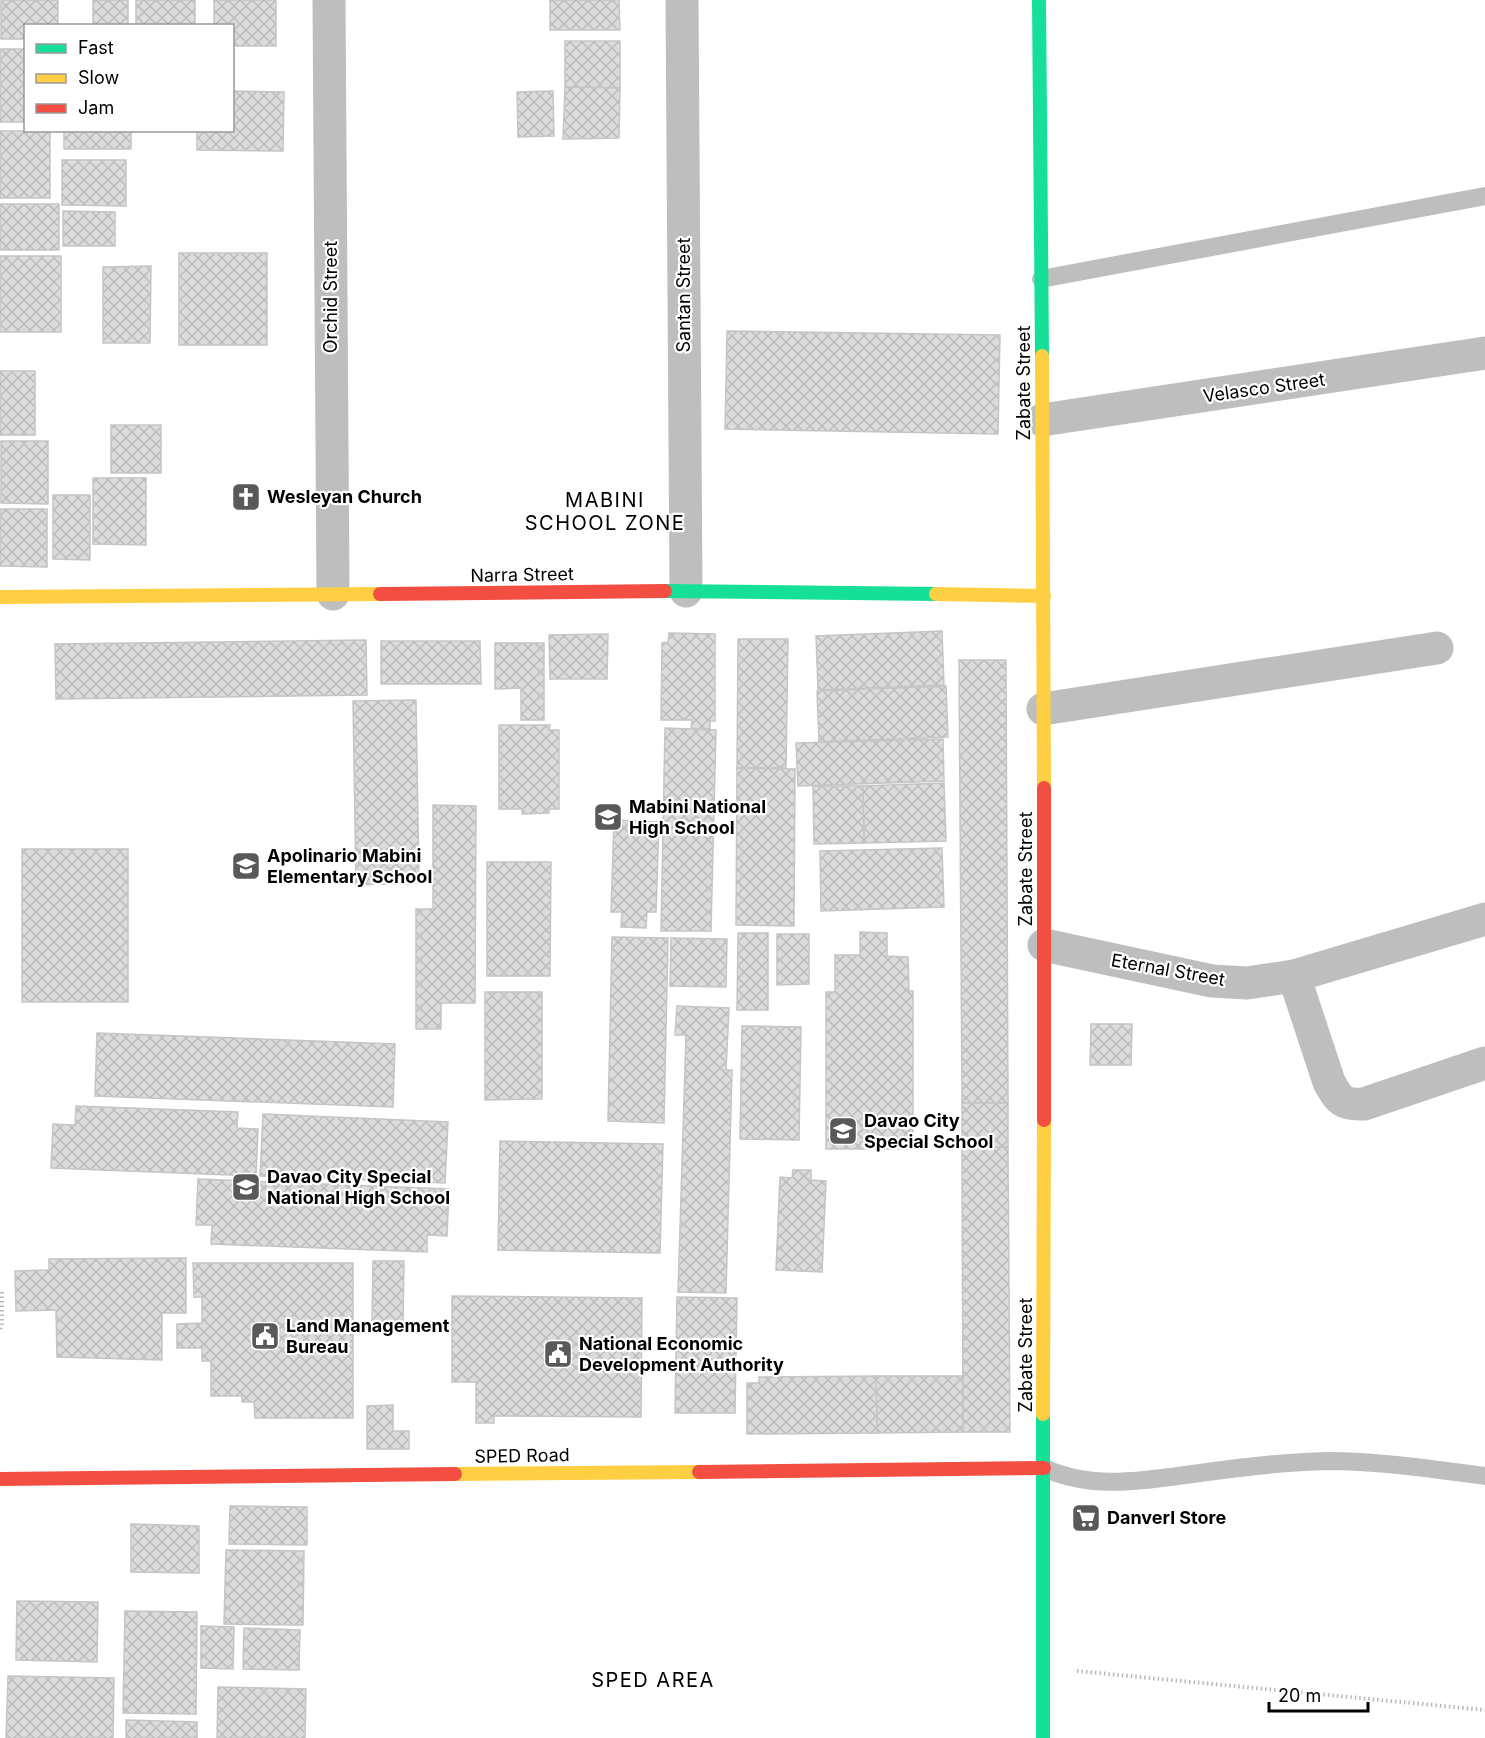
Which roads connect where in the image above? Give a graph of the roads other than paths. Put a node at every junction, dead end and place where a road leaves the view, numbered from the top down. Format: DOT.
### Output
graph roads {
  1 [pos="329,0"];
  2 [pos="682,0"];
  3 [pos="1045,1"];
  4 [pos="1485,196"];
  5 [pos="1041,279"];
  6 [pos="1485,353"];
  7 [pos="1042,420"];
  8 [pos="686,591"];
  9 [pos="333,594"];
  10 [pos="1044,596"];
  11 [pos="0,597"];
  12 [pos="1437,648"];
  13 [pos="1044,709"];
  14 [pos="1485,919"];
  15 [pos="1044,945"];
  16 [pos="1294,976"];
  17 [pos="1485,1063"];
  18 [pos="1044,1468"];
  19 [pos="1485,1476"];
  20 [pos="0,1479"];
  21 [pos="1043,1738"];
  1 -- 9 [label="street, Orchid Street"];
  2 -- 8 [label="street, Santan Street"];
  3 -- 5 [label="street, Zabate Street"];
  4 -- 5 [label="lane"];
  5 -- 7 [label="street, Zabate Street"];
  6 -- 7 [label="street, Velasco Street"];
  7 -- 10 [label="street, Zabate Street"];
  8 -- 9 [label="street, Narra Street"];
  8 -- 10 [label="street, Narra Street"];
  9 -- 11 [label="street, Narra Street"];
  10 -- 13 [label="street, Zabate Street"];
  12 -- 13 [label="street"];
  13 -- 15 [label="street, Zabate Street"];
  14 -- 16 [label="street, Eternal Street"];
  15 -- 16 [label="street, Eternal Street"];
  15 -- 18 [label="street, Zabate Street"];
  16 -- 17 [label="street"];
  18 -- 19 [label="lane"];
  18 -- 20 [label="street, SPED Road"];
  18 -- 21 [label="street, Zabate Street"];
}
